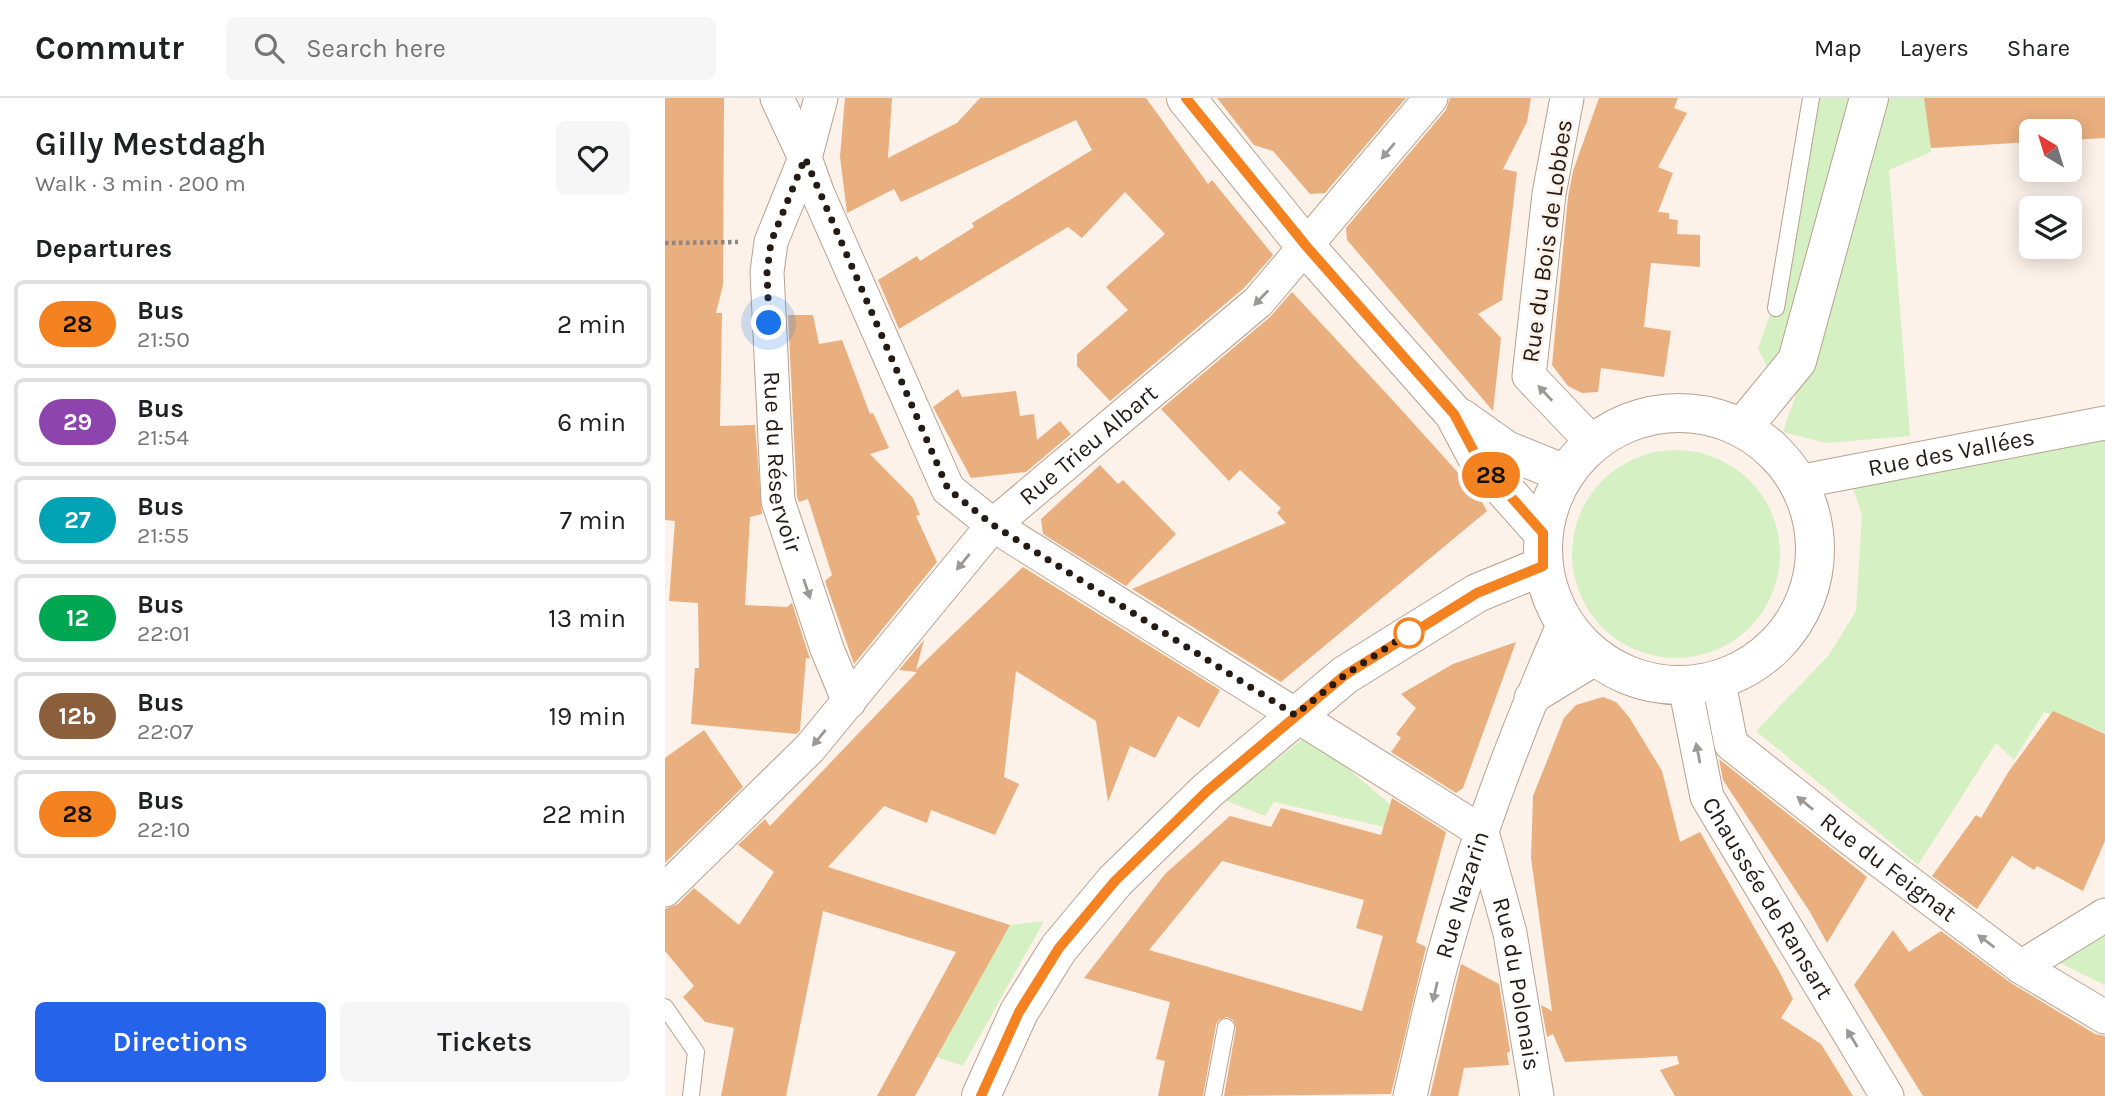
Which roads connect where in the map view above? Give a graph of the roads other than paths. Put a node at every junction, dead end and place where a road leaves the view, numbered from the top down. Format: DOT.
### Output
graph roads {
  1 [pos="777,98"];
  2 [pos="821,98"];
  3 [pos="1186,98"];
  4 [pos="1431,98"];
  5 [pos="1567,98"];
  6 [pos="1811,98"];
  7 [pos="1869,98"];
  8 [pos="805,158"];
  9 [pos="1307,247"];
  10 [pos="1776,309"];
  11 [pos="1454,414"];
  12 [pos="2105,423"];
  13 [pos="1742,428"];
  14 [pos="1592,442"];
  15 [pos="1563,473"];
  16 [pos="1798,482"];
  17 [pos="993,525"];
  18 [pos="1543,549"];
  19 [pos="1564,623"];
  20 [pos="1596,658"];
  21 [pos="1702,685"];
  22 [pos="1531,698"];
  23 [pos="849,702"];
  24 [pos="1295,715"];
  25 [pos="1482,832"];
  26 [pos="665,890"];
  27 [pos="2105,915"];
  28 [pos="2021,967"];
  29 [pos="665,1007"];
  30 [pos="2105,1017"];
  31 [pos="1226,1027"];
  32 [pos="691,1096"];
  33 [pos="981,1096"];
  34 [pos="1213,1096"];
  35 [pos="1410,1096"];
  36 [pos="1537,1096"];
  37 [pos="1887,1096"];
  1 -- 8 [label="street"];
  2 -- 8 [label="street, Rue du Réservoir"];
  3 -- 9 [label="main road"];
  4 -- 9 [label="street, Rue Trieu Albart, one-way"];
  14 -- 5 [label="street, Rue du Bois de Lobbes, one-way"];
  6 -- 10 [label="lane"];
  7 -- 13 [label="main road"];
  8 -- 17 [label="street"];
  8 -- 23 [label="street, Rue du Réservoir, one-way"];
  9 -- 11 [label="main road"];
  9 -- 17 [label="street, Rue Trieu Albart, one-way"];
  11 -- 15 [label="main road"];
  11 -- 18 [label="main road"];
  12 -- 16 [label="street, Rue des Vallées"];
  13 -- 14 [label="main road"];
  13 -- 16 [label="main road"];
  14 -- 15 [label="main road"];
  15 -- 18 [label="main road"];
  16 -- 21 [label="main road"];
  17 -- 23 [label="street, Rue Trieu Albart, one-way"];
  17 -- 24 [label="street"];
  18 -- 19 [label="main road"];
  18 -- 24 [label="main road"];
  19 -- 20 [label="main road"];
  19 -- 22 [label="street, Rue Nazarin"];
  20 -- 21 [label="main road"];
  20 -- 22 [label="street"];
  28 -- 21 [label="street, Rue du Feignat, one-way"];
  37 -- 21 [label="street, Chaussée de Ransart, one-way"];
  22 -- 25 [label="street, Rue Nazarin"];
  23 -- 26 [label="street, Rue Trieu Albart, one-way"];
  24 -- 25 [label="street"];
  24 -- 33 [label="main road"];
  25 -- 35 [label="street, Rue Nazarin, one-way"];
  25 -- 36 [label="street, Rue du Polonais"];
  27 -- 28 [label="street"];
  28 -- 30 [label="street, Rue du Feignat"];
  29 -- 32 [label="lane"];
  31 -- 34 [label="lane"];
}
